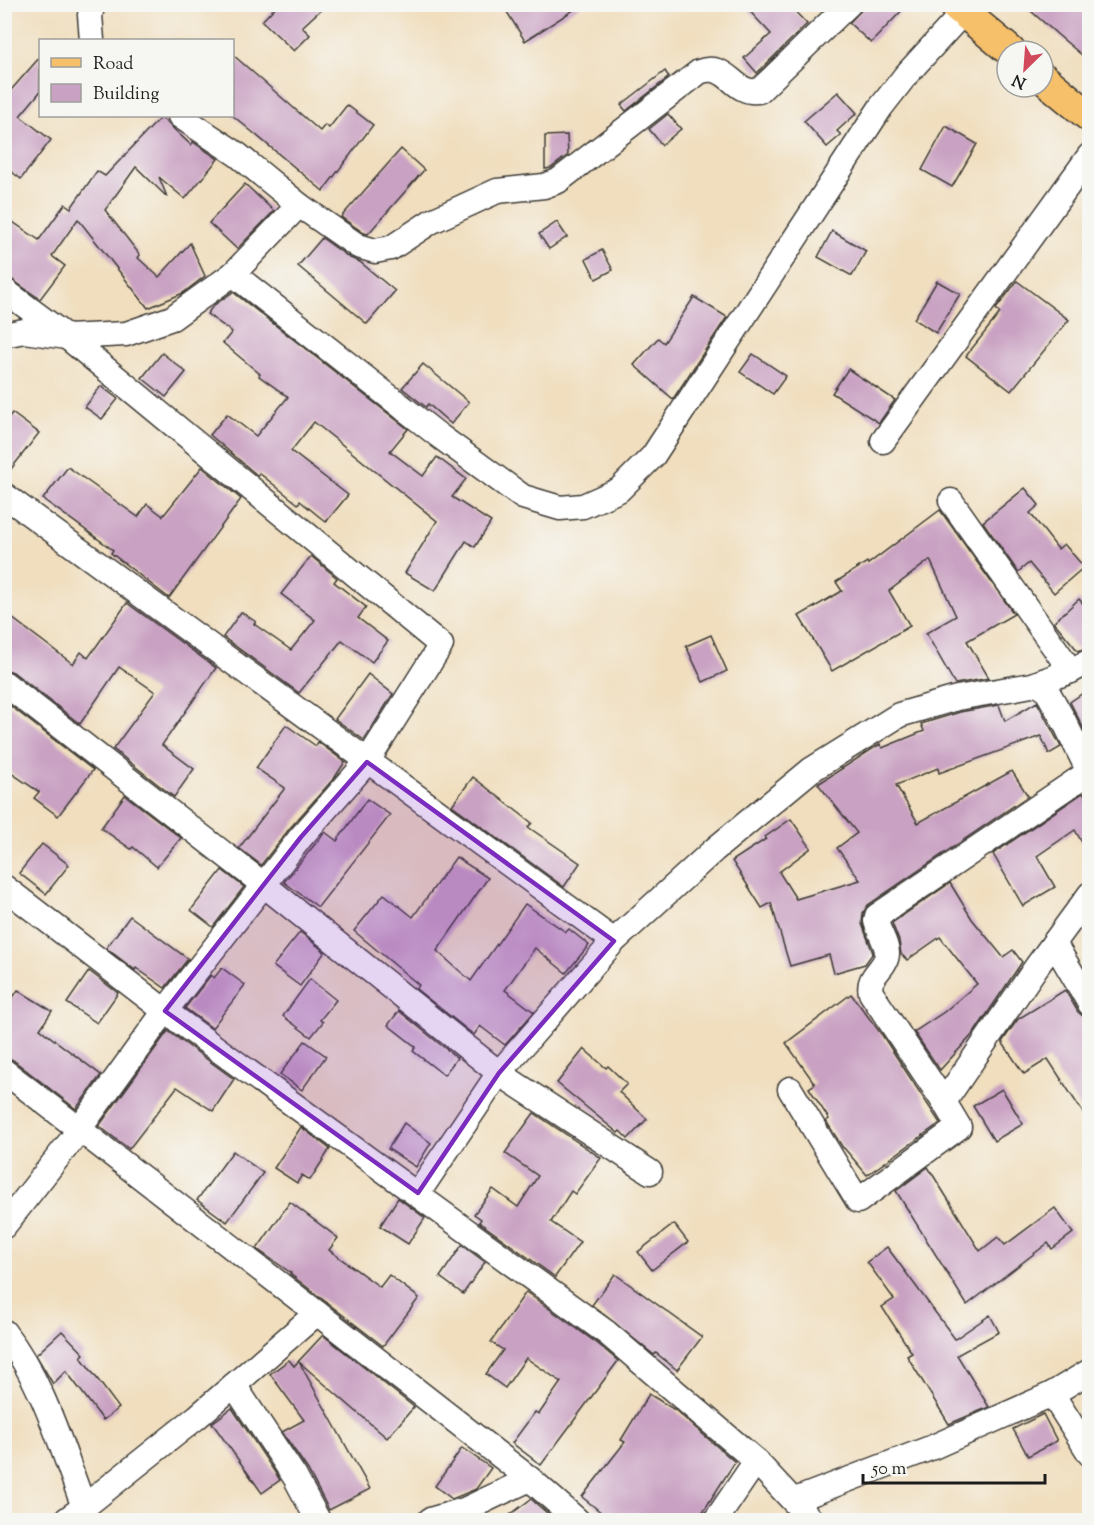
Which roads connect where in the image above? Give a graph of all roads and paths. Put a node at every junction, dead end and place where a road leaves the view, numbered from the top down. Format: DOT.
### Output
graph roads {
  1 [pos="93,4"];
  2 [pos="849,4"];
  3 [pos="963,7"];
  4 [pos="93,39"];
  5 [pos="997,39"];
  6 [pos="1055,88"];
  7 [pos="181,117"];
  8 [pos="1089,117"];
  9 [pos="1089,155"];
  10 [pos="298,205"];
  11 [pos="233,274"];
  12 [pos="4,290"];
  13 [pos="4,335"];
  14 [pos="67,337"];
  15 [pos="883,441"];
  16 [pos="4,495"];
  17 [pos="951,501"];
  18 [pos="1080,666"];
  19 [pos="1042,682"];
  20 [pos="4,683"];
  21 [pos="367,762"];
  22 [pos="1089,773"];
  23 [pos="264,885"];
  24 [pos="4,887"];
  25 [pos="1089,894"];
  26 [pos="614,941"];
  27 [pos="1054,942"];
  28 [pos="1089,1004"];
  29 [pos="165,1011"];
  30 [pos="4,1071"];
  31 [pos="499,1073"];
  32 [pos="790,1089"];
  33 [pos="944,1102"];
  34 [pos="80,1129"];
  35 [pos="651,1172"];
  36 [pos="417,1193"];
  37 [pos="4,1226"];
  38 [pos="317,1313"];
  39 [pos="4,1332"];
  40 [pos="1089,1371"];
  41 [pos="234,1385"];
  42 [pos="1052,1394"];
  43 [pos="1089,1454"];
  44 [pos="756,1461"];
  45 [pos="530,1479"];
  46 [pos="800,1498"];
  47 [pos="75,1514"];
  48 [pos="318,1521"];
  49 [pos="430,1521"];
  50 [pos="577,1521"];
  51 [pos="716,1521"];
  52 [pos="812,1521"];
  1 -- 4 [label="street"];
  2 -- 10 [label="street"];
  3 -- 5 [label="main road"];
  3 -- 11 [label="street"];
  6 -- 8 [label="main road"];
  7 -- 10 [label="street"];
  9 -- 15 [label="street"];
  10 -- 11 [label="street"];
  11 -- 14 [label="street"];
  12 -- 14 [label="street"];
  13 -- 14 [label="street"];
  14 -- 21 [label="street"];
  16 -- 21 [label="street"];
  17 -- 18 [label="street"];
  18 -- 19 [label="street"];
  19 -- 22 [label="street"];
  19 -- 26 [label="street"];
  20 -- 23 [label="street"];
  21 -- 23 [label="street"];
  21 -- 26 [label="street"];
  22 -- 33 [label="street"];
  23 -- 29 [label="street"];
  23 -- 31 [label="street"];
  24 -- 29 [label="street"];
  25 -- 27 [label="street"];
  26 -- 31 [label="street"];
  27 -- 28 [label="street"];
  27 -- 33 [label="street"];
  29 -- 34 [label="street"];
  29 -- 36 [label="street"];
  30 -- 34 [label="street"];
  31 -- 35 [label="street"];
  31 -- 36 [label="street"];
  32 -- 33 [label="street"];
  34 -- 37 [label="street"];
  34 -- 38 [label="street"];
  36 -- 44 [label="street"];
  38 -- 41 [label="street"];
  38 -- 45 [label="street"];
  39 -- 47 [label="street"];
  40 -- 42 [label="street"];
  41 -- 47 [label="street"];
  41 -- 48 [label="street"];
  42 -- 43 [label="street"];
  42 -- 46 [label="street"];
  44 -- 46 [label="street"];
  44 -- 51 [label="street"];
  45 -- 49 [label="street"];
  45 -- 50 [label="street"];
  46 -- 52 [label="street"];
}
